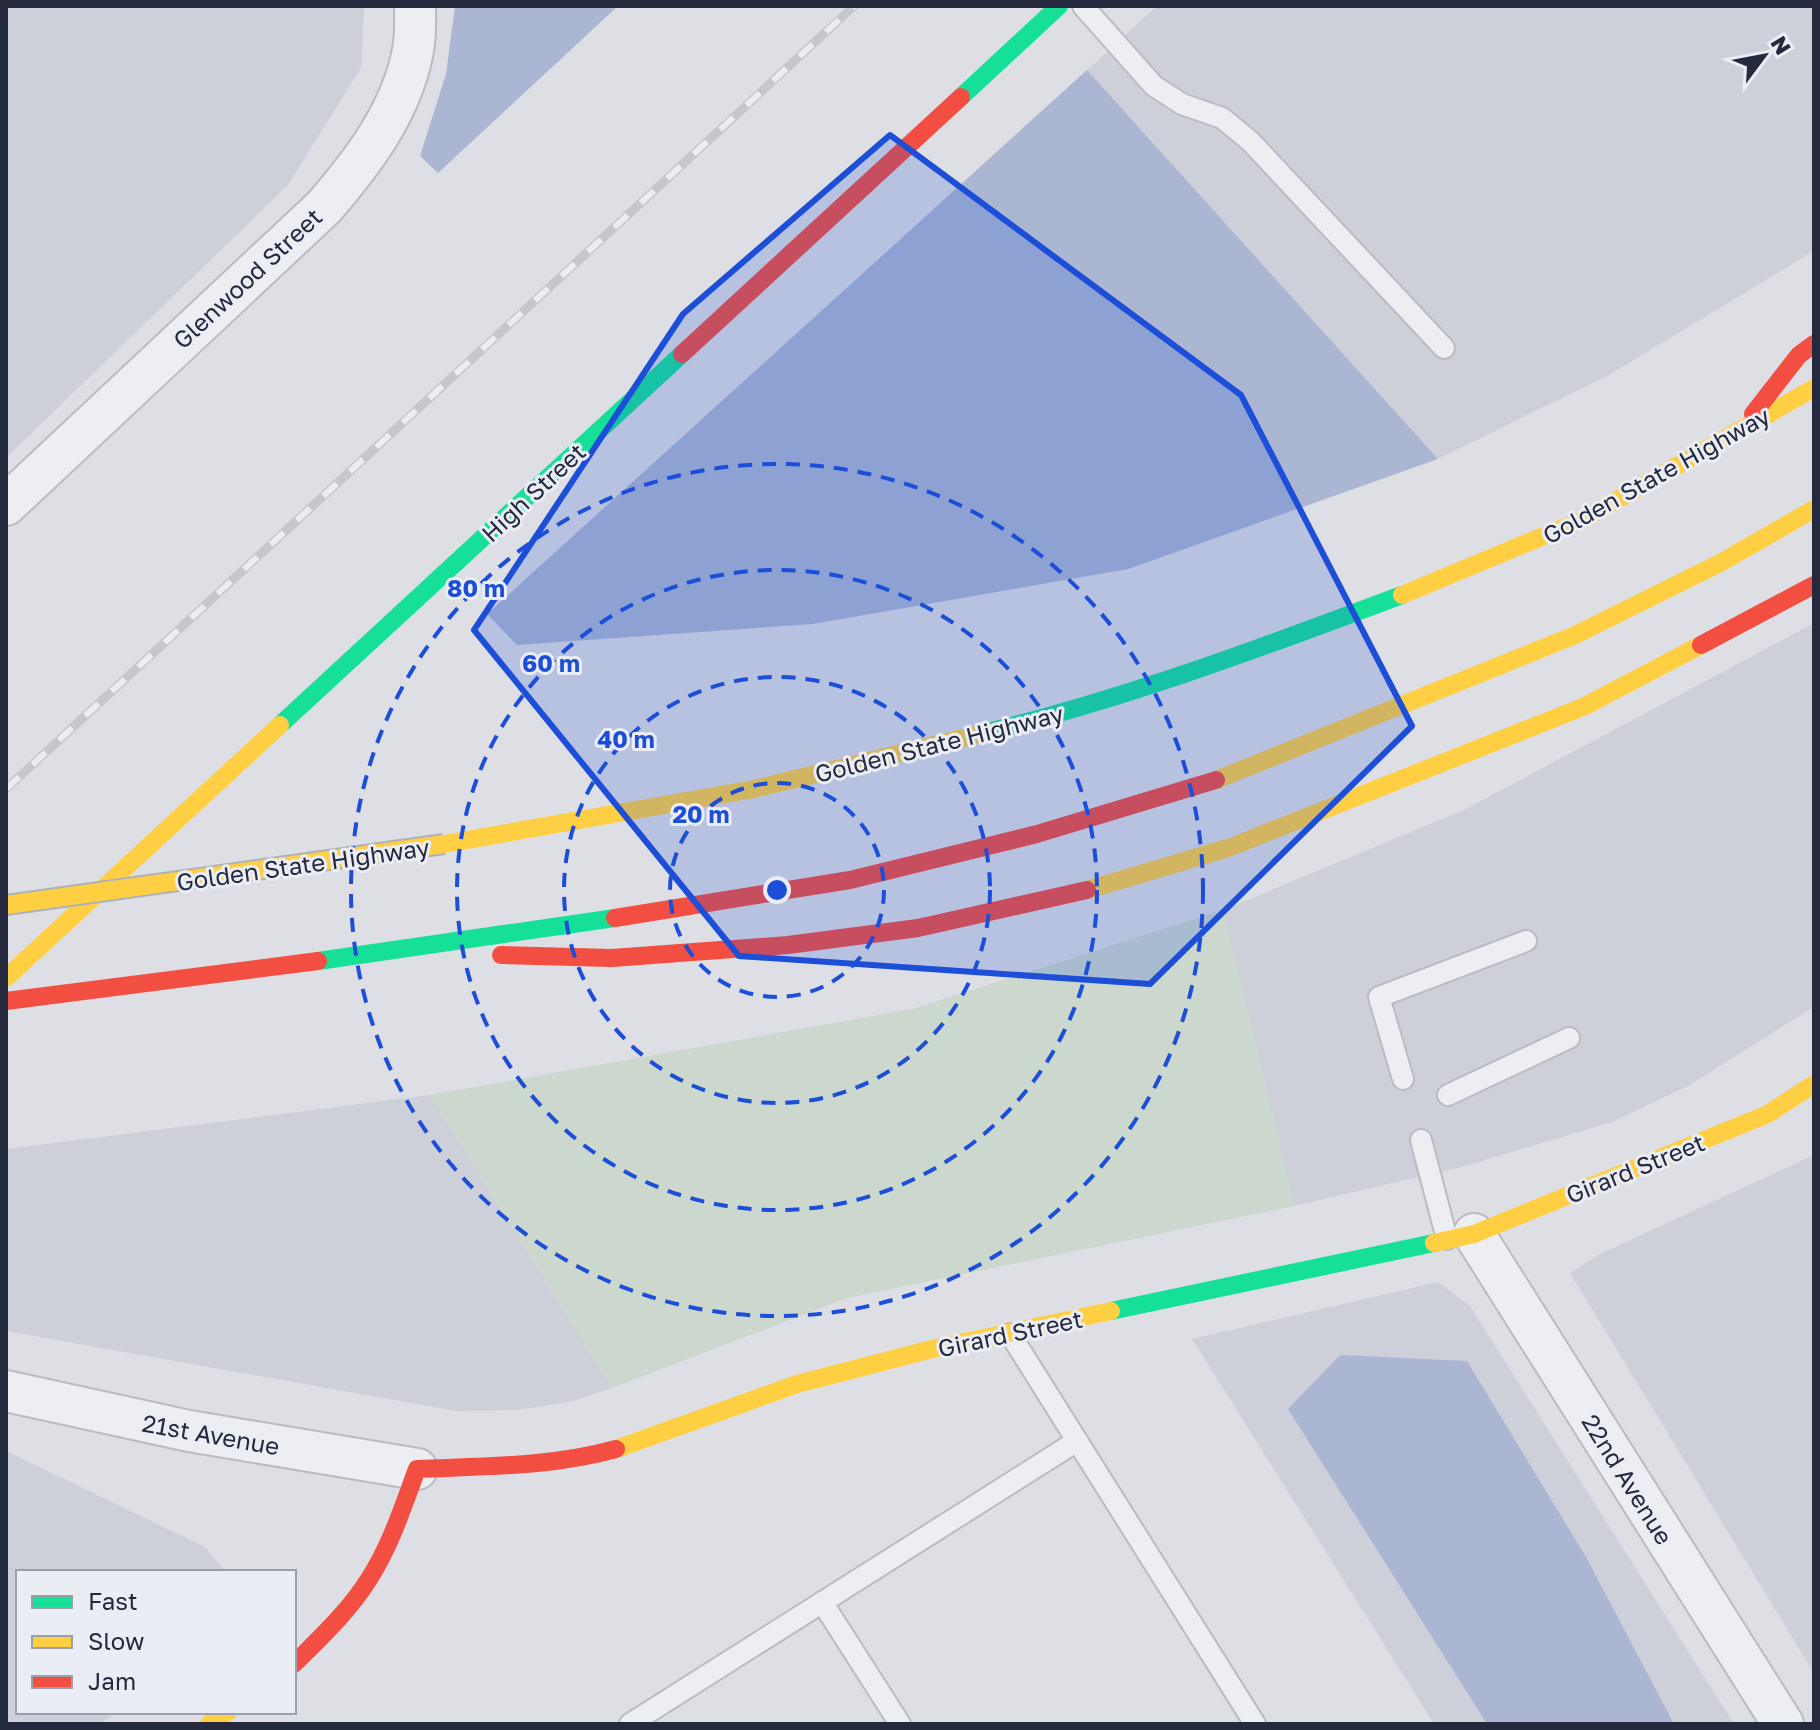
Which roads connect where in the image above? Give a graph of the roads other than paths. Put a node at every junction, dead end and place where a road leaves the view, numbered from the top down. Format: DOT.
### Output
graph roads {
  1 [pos="415,6"];
  2 [pos="1059,6"];
  3 [pos="1083,6"];
  4 [pos="1814,344"];
  5 [pos="1444,348"];
  6 [pos="1814,388"];
  7 [pos="1741,429"];
  8 [pos="6,505"];
  9 [pos="1814,509"];
  10 [pos="1814,585"];
  11 [pos="6,905"];
  12 [pos="1526,941"];
  13 [pos="378,952"];
  14 [pos="6,978"];
  15 [pos="6,1001"];
  16 [pos="1569,1038"];
  17 [pos="1403,1079"];
  18 [pos="1814,1084"];
  19 [pos="1448,1095"];
  20 [pos="1421,1140"];
  21 [pos="1460,1236"];
  22 [pos="1010,1334"];
  23 [pos="6,1391"];
  24 [pos="1077,1441"];
  25 [pos="417,1469"];
  26 [pos="822,1602"];
  27 [pos="296,1662"];
  28 [pos="630,1724"];
  29 [pos="900,1724"];
  30 [pos="1255,1724"];
  31 [pos="1783,1724"];
  1 -- 8 [label="street, Glenwood Street"];
  2 -- 14 [label="main road, High Street"];
  3 -- 5 [label="lane"];
  4 -- 7 [label="main road"];
  6 -- 7 [label="main road, Golden State Highway"];
  7 -- 11 [label="main road, Golden State Highway, bridge"];
  9 -- 13 [label="main road"];
  10 -- 13 [label="main road"];
  12 -- 17 [label="lane"];
  13 -- 15 [label="main road"];
  16 -- 19 [label="lane"];
  18 -- 21 [label="main road, Girard Street"];
  20 -- 21 [label="lane"];
  21 -- 22 [label="main road, Girard Street"];
  21 -- 31 [label="street, 22nd Avenue"];
  22 -- 24 [label="lane"];
  22 -- 25 [label="main road, Girard Street"];
  23 -- 25 [label="street, 21st Avenue"];
  24 -- 26 [label="lane"];
  24 -- 30 [label="lane"];
  25 -- 27 [label="main road"];
  26 -- 28 [label="lane"];
  26 -- 29 [label="lane"];
}
